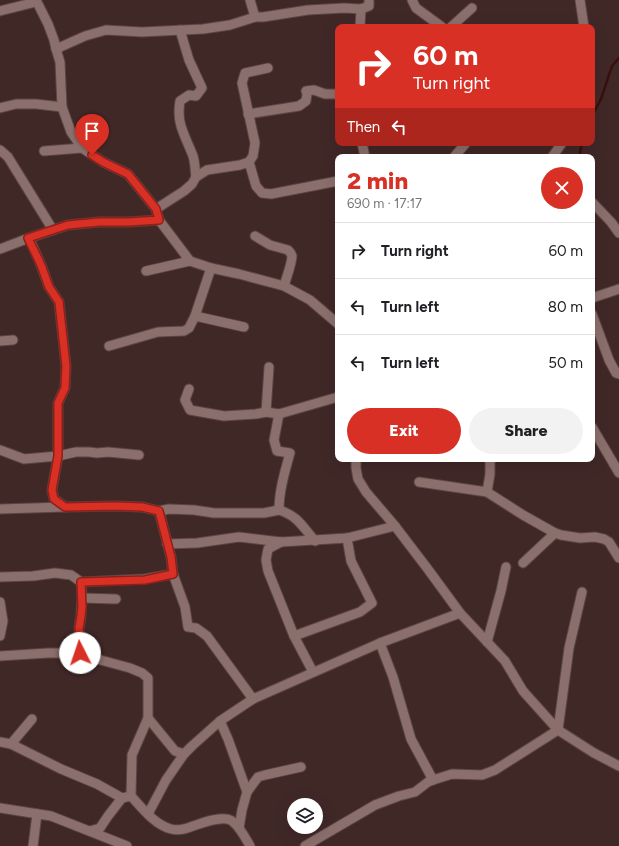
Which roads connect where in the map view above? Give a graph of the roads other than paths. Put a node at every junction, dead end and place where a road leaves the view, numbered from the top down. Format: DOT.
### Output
graph roads {
  1 [pos="250,0"];
  2 [pos="369,0"];
  3 [pos="412,0"];
  4 [pos="580,0"];
  5 [pos="36,1"];
  6 [pos="472,8"];
  7 [pos="361,9"];
  8 [pos="0,11"];
  9 [pos="255,17"];
  10 [pos="360,24"];
  11 [pos="438,24"];
  12 [pos="454,24"];
  13 [pos="584,24"];
  14 [pos="180,30"];
  15 [pos="56,49"];
  16 [pos="268,68"];
  17 [pos="335,94"];
  18 [pos="62,107"];
  19 [pos="0,108"];
  20 [pos="248,114"];
  21 [pos="463,146"];
  22 [pos="82,148"];
  23 [pos="0,150"];
  24 [pos="44,151"];
  25 [pos="457,154"];
  26 [pos="249,162"];
  27 [pos="196,178"];
  28 [pos="335,182"];
  29 [pos="595,205"];
  30 [pos="156,209"];
  31 [pos="159,220"];
  32 [pos="53,230"];
  33 [pos="619,233"];
  34 [pos="255,236"];
  35 [pos="28,238"];
  36 [pos="0,249"];
  37 [pos="190,261"];
  38 [pos="211,268"];
  39 [pos="146,271"];
  40 [pos="284,286"];
  41 [pos="619,289"];
  42 [pos="595,297"];
  43 [pos="195,316"];
  44 [pos="335,321"];
  45 [pos="595,322"];
  46 [pos="244,327"];
  47 [pos="13,340"];
  48 [pos="0,342"];
  49 [pos="109,346"];
  50 [pos="270,367"];
  51 [pos="619,374"];
  52 [pos="189,389"];
  53 [pos="335,398"];
  54 [pos="266,412"];
  55 [pos="278,414"];
  56 [pos="595,432"];
  57 [pos="0,450"];
  58 [pos="139,455"];
  59 [pos="58,456"];
  60 [pos="356,462"];
  61 [pos="490,462"];
  62 [pos="616,463"];
  63 [pos="619,473"];
  64 [pos="419,482"];
  65 [pos="487,492"];
  66 [pos="65,507"];
  67 [pos="0,509"];
  68 [pos="279,510"];
  69 [pos="159,511"];
  70 [pos="395,526"];
  71 [pos="555,533"];
  72 [pos="347,538"];
  73 [pos="315,541"];
  74 [pos="281,542"];
  75 [pos="167,544"];
  76 [pos="619,558"];
  77 [pos="523,563"];
  78 [pos="506,567"];
  79 [pos="173,574"];
  80 [pos="0,577"];
  81 [pos="81,582"];
  82 [pos="582,592"];
  83 [pos="82,598"];
  84 [pos="116,599"];
  85 [pos="0,602"];
  86 [pos="460,613"];
  87 [pos="0,636"];
  88 [pos="294,636"];
  89 [pos="487,642"];
  90 [pos="380,643"];
  91 [pos="80,653"];
  92 [pos="0,656"];
  93 [pos="313,672"];
  94 [pos="253,699"];
  95 [pos="148,718"];
  96 [pos="32,720"];
  97 [pos="220,721"];
  98 [pos="558,730"];
  99 [pos="0,742"];
  100 [pos="11,744"];
  101 [pos="184,754"];
  102 [pos="619,766"];
  103 [pos="301,767"];
  104 [pos="433,780"];
  105 [pos="247,792"];
  106 [pos="127,797"];
  107 [pos="0,808"];
  108 [pos="37,814"];
  109 [pos="148,814"];
  110 [pos="239,828"];
  111 [pos="90,831"];
  112 [pos="33,846"];
  113 [pos="127,846"];
  114 [pos="250,846"];
  115 [pos="305,846"];
  1 -- 9 [label="street"];
  2 -- 7 [label="street"];
  3 -- 11 [label="street"];
  4 -- 13 [label="street"];
  5 -- 8 [label="street"];
  5 -- 15 [label="street"];
  6 -- 12 [label="street"];
  7 -- 9 [label="street"];
  7 -- 10 [label="street"];
  9 -- 14 [label="street"];
  14 -- 15 [label="street"];
  14 -- 27 [label="street"];
  15 -- 18 [label="street"];
  16 -- 20 [label="street"];
  17 -- 20 [label="street"];
  18 -- 19 [label="street"];
  18 -- 22 [label="street"];
  20 -- 26 [label="street"];
  21 -- 25 [label="street"];
  22 -- 24 [label="street"];
  22 -- 30 [label="street"];
  23 -- 32 [label="street"];
  26 -- 27 [label="street"];
  26 -- 28 [label="street"];
  27 -- 30 [label="street"];
  29 -- 33 [label="street"];
  30 -- 31 [label="street"];
  31 -- 32 [label="street"];
  31 -- 37 [label="street"];
  32 -- 35 [label="street"];
  34 -- 40 [label="street"];
  35 -- 36 [label="street"];
  35 -- 59 [label="street"];
  37 -- 38 [label="street"];
  37 -- 39 [label="street"];
  38 -- 40 [label="street"];
  38 -- 43 [label="street"];
  40 -- 44 [label="street"];
  41 -- 42 [label="street"];
  43 -- 46 [label="street"];
  43 -- 49 [label="street"];
  45 -- 51 [label="street"];
  47 -- 48 [label="street"];
  50 -- 54 [label="street"];
  52 -- 54 [label="street"];
  53 -- 55 [label="street"];
  54 -- 55 [label="street"];
  55 -- 68 [label="street"];
  56 -- 62 [label="street"];
  57 -- 59 [label="street"];
  58 -- 59 [label="street"];
  59 -- 66 [label="street"];
  60 -- 70 [label="street"];
  61 -- 65 [label="street"];
  62 -- 63 [label="street"];
  64 -- 65 [label="street"];
  65 -- 71 [label="street"];
  66 -- 67 [label="street"];
  66 -- 69 [label="street"];
  68 -- 69 [label="street"];
  68 -- 73 [label="street"];
  69 -- 75 [label="street"];
  70 -- 72 [label="street"];
  70 -- 86 [label="street"];
  71 -- 76 [label="street"];
  71 -- 77 [label="street"];
  72 -- 73 [label="street"];
  72 -- 88 [label="street"];
  73 -- 74 [label="street"];
  74 -- 75 [label="street"];
  74 -- 88 [label="street"];
  75 -- 79 [label="street"];
  78 -- 89 [label="street"];
  79 -- 81 [label="street"];
  79 -- 94 [label="street"];
  80 -- 81 [label="street"];
  81 -- 83 [label="street"];
  82 -- 98 [label="street"];
  83 -- 84 [label="street"];
  83 -- 91 [label="street"];
  85 -- 87 [label="street"];
  86 -- 89 [label="street"];
  86 -- 90 [label="street"];
  88 -- 93 [label="street"];
  89 -- 98 [label="street"];
  90 -- 93 [label="street"];
  90 -- 104 [label="street"];
  91 -- 92 [label="street"];
  91 -- 95 [label="street"];
  93 -- 94 [label="street"];
  94 -- 97 [label="street"];
  95 -- 101 [label="street"];
  95 -- 106 [label="street"];
  96 -- 100 [label="street"];
  97 -- 101 [label="street"];
  97 -- 105 [label="street"];
  98 -- 102 [label="street"];
  98 -- 104 [label="street"];
  99 -- 100 [label="street"];
  100 -- 106 [label="street"];
  101 -- 109 [label="street"];
  103 -- 105 [label="street"];
  104 -- 115 [label="street"];
  105 -- 110 [label="street"];
  106 -- 109 [label="street"];
  106 -- 111 [label="street"];
  107 -- 108 [label="street"];
  108 -- 111 [label="street"];
  108 -- 112 [label="street"];
  109 -- 110 [label="street"];
  110 -- 114 [label="street"];
  111 -- 113 [label="street"];
}
